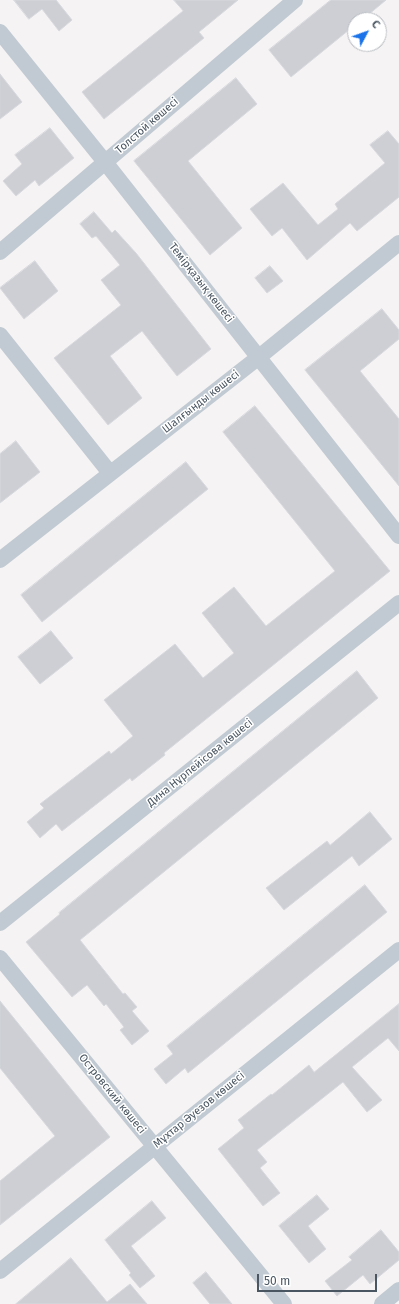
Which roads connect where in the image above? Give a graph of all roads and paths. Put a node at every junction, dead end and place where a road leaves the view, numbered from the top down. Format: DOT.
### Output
graph roads {
  1 [pos="295,0"];
  2 [pos="0,32"];
  3 [pos="105,162"];
  4 [pos="399,243"];
  5 [pos="0,252"];
  6 [pos="0,335"];
  7 [pos="259,357"];
  8 [pos="110,473"];
  9 [pos="399,536"];
  10 [pos="0,560"];
  11 [pos="399,603"];
  12 [pos="0,924"];
  13 [pos="399,950"];
  14 [pos="0,958"];
  15 [pos="154,1146"];
  16 [pos="0,1270"];
  17 [pos="399,1290"];
  18 [pos="284,1304"];
  19 [pos="382,1304"];
  1 -- 3 [label="street, Толстой көшесі"];
  2 -- 3 [label="street, Темірқазық көшесі"];
  3 -- 5 [label="street, Толстой көшесі"];
  3 -- 7 [label="street, Темірқазық көшесі"];
  4 -- 7 [label="street, Шалғынды көшесі"];
  6 -- 8 [label="street"];
  7 -- 8 [label="street, Шалғынды көшесі"];
  7 -- 9 [label="street, Темірқазық көшесі"];
  8 -- 10 [label="street, Шалғынды көшесі"];
  11 -- 12 [label="street, Дина Нұрпейісова көшесі"];
  13 -- 15 [label="street, Мұхтар Әуезов көшесі"];
  14 -- 15 [label="street, Островский көшесі"];
  15 -- 16 [label="street, Мұхтар Әуезов көшесі"];
  15 -- 18 [label="street, Островский көшесі"];
  17 -- 19 [label="street"];
}
